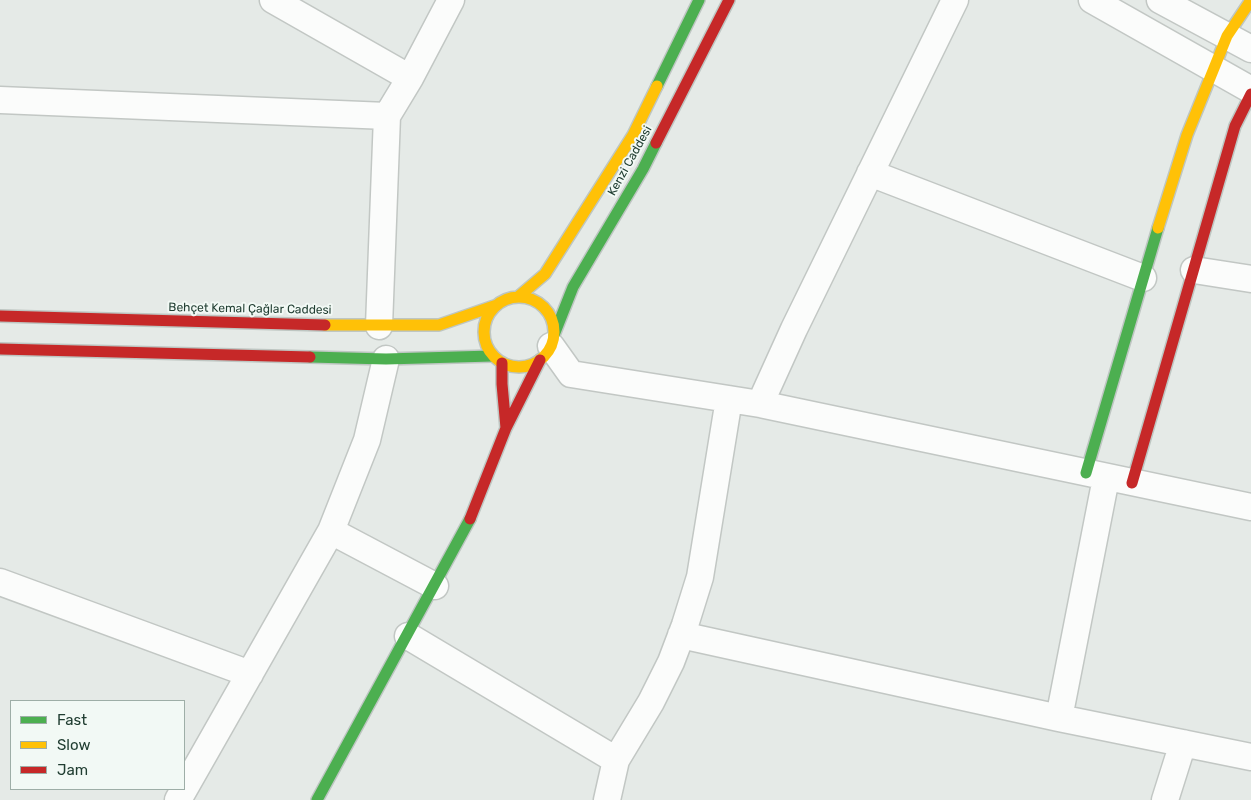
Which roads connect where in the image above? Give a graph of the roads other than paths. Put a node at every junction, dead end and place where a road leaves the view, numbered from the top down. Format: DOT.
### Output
graph roads {
  1 [pos="273,0"];
  2 [pos="451,0"];
  3 [pos="699,0"];
  4 [pos="729,0"];
  5 [pos="955,0"];
  6 [pos="1092,0"];
  7 [pos="1160,0"];
  8 [pos="1251,0"];
  9 [pos="1227,36"];
  10 [pos="1251,49"];
  11 [pos="1214,69"];
  12 [pos="410,78"];
  13 [pos="1251,90"];
  14 [pos="1251,94"];
  15 [pos="0,100"];
  16 [pos="387,116"];
  17 [pos="870,173"];
  18 [pos="1194,270"];
  19 [pos="1143,278"];
  20 [pos="1251,279"];
  21 [pos="518,297"];
  22 [pos="497,305"];
  23 [pos="0,316"];
  24 [pos="379,326"];
  25 [pos="548,347"];
  26 [pos="0,348"];
  27 [pos="386,359"];
  28 [pos="497,360"];
  29 [pos="729,399"];
  30 [pos="760,404"];
  31 [pos="506,428"];
  32 [pos="1096,476"];
  33 [pos="1132,483"];
  34 [pos="1251,507"];
  35 [pos="331,531"];
  36 [pos="0,582"];
  37 [pos="436,586"];
  38 [pos="681,635"];
  39 [pos="408,636"];
  40 [pos="250,674"];
  41 [pos="1059,718"];
  42 [pos="1183,743"];
  43 [pos="1251,757"];
  44 [pos="616,760"];
  45 [pos="185,788"];
  46 [pos="317,800"];
  47 [pos="607,800"];
  48 [pos="1166,800"];
  1 -- 12 [label="street"];
  2 -- 12 [label="street"];
  3 -- 21 [label="main road, Kenzi Caddesi"];
  4 -- 25 [label="main road, Kenzi Caddesi"];
  5 -- 17 [label="street"];
  6 -- 11 [label="street"];
  7 -- 9 [label="street"];
  8 -- 9 [label="main road"];
  9 -- 10 [label="street"];
  9 -- 11 [label="main road"];
  11 -- 13 [label="street"];
  11 -- 19 [label="main road"];
  12 -- 16 [label="street"];
  14 -- 18 [label="main road"];
  15 -- 16 [label="street"];
  16 -- 24 [label="street"];
  17 -- 19 [label="street"];
  17 -- 30 [label="street"];
  18 -- 20 [label="street"];
  18 -- 33 [label="main road"];
  19 -- 32 [label="main road"];
  21 -- 22 [label="main road"];
  21 -- 25 [label="main road"];
  22 -- 24 [label="main road, Behçet Kemal Çağlar Caddesi"];
  22 -- 28 [label="main road"];
  23 -- 24 [label="main road, Behçet Kemal Çağlar Caddesi"];
  25 -- 28 [label="main road"];
  25 -- 29 [label="street"];
  25 -- 31 [label="main road, Kenzi Caddesi"];
  26 -- 27 [label="main road"];
  27 -- 28 [label="main road"];
  27 -- 35 [label="street"];
  28 -- 31 [label="main road"];
  29 -- 30 [label="street"];
  29 -- 38 [label="street"];
  30 -- 32 [label="street"];
  31 -- 37 [label="main road, Kenzi Caddesi"];
  32 -- 33 [label="street"];
  32 -- 41 [label="street"];
  33 -- 34 [label="street"];
  35 -- 37 [label="street"];
  35 -- 40 [label="street"];
  36 -- 40 [label="street"];
  37 -- 39 [label="main road, Kenzi Caddesi"];
  38 -- 41 [label="street"];
  38 -- 44 [label="street"];
  39 -- 44 [label="street"];
  39 -- 46 [label="main road, Kenzi Caddesi"];
  40 -- 45 [label="street"];
  41 -- 42 [label="street"];
  42 -- 43 [label="street"];
  42 -- 48 [label="street"];
  44 -- 47 [label="street"];
}
